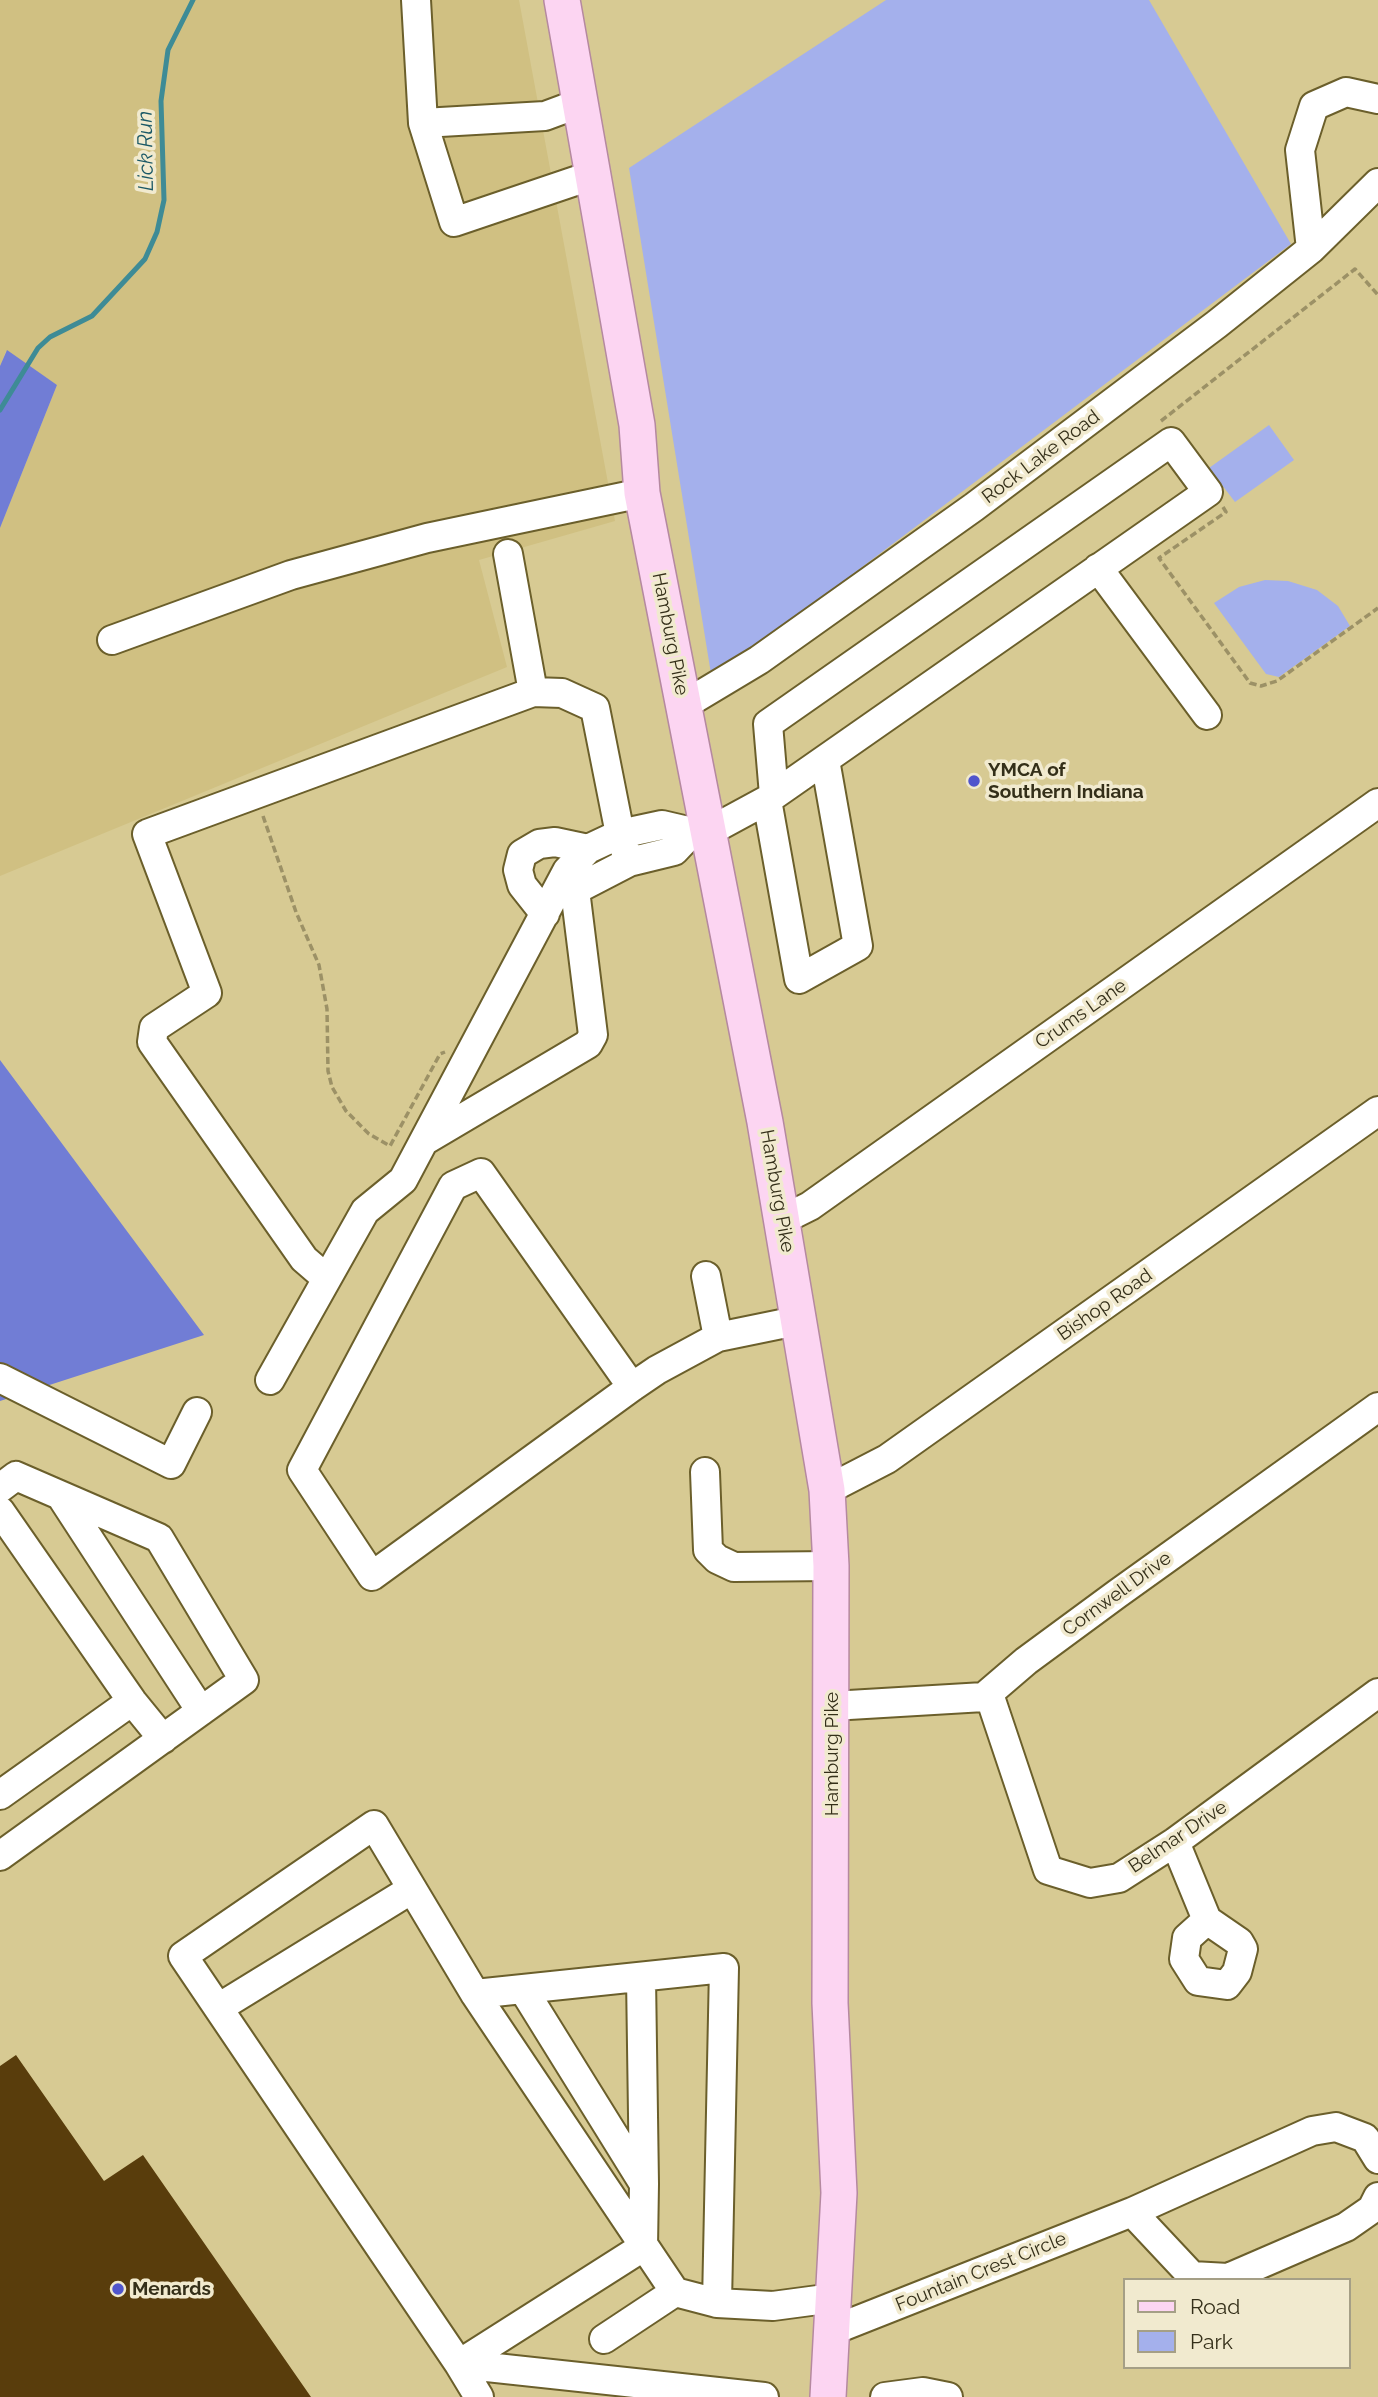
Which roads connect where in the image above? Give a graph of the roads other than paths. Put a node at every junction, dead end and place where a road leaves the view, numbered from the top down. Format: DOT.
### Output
graph roads {
  1 [pos="416,0"];
  2 [pos="562,0"];
  3 [pos="1378,99"];
  4 [pos="580,103"];
  5 [pos="423,123"];
  6 [pos="593,176"];
  7 [pos="1378,183"];
  8 [pos="1311,249"];
  9 [pos="642,493"];
  10 [pos="508,554"];
  11 [pos="1098,568"];
  12 [pos="112,640"];
  13 [pos="533,692"];
  14 [pos="684,705"];
  15 [pos="1207,715"];
  16 [pos="825,760"];
  17 [pos="771,797"];
  18 [pos="1378,803"];
  19 [pos="700,832"];
  20 [pos="620,834"];
  21 [pos="588,849"];
  22 [pos="629,862"];
  23 [pos="560,898"];
  24 [pos="1378,1111"];
  25 [pos="424,1141"];
  26 [pos="782,1220"];
  27 [pos="706,1276"];
  28 [pos="326,1278"];
  29 [pos="801,1320"];
  30 [pos="729,1334"];
  31 [pos="0,1378"];
  32 [pos="270,1380"];
  33 [pos="632,1387"];
  34 [pos="1378,1407"];
  35 [pos="197,1412"];
  36 [pos="705,1472"];
  37 [pos="0,1488"];
  38 [pos="827,1490"];
  39 [pos="61,1496"];
  40 [pos="0,1511"];
  41 [pos="831,1566"];
  42 [pos="1378,1693"];
  43 [pos="989,1694"];
  44 [pos="132,1701"];
  45 [pos="832,1706"];
  46 [pos="201,1711"];
  47 [pos="163,1739"];
  48 [pos="0,1795"];
  49 [pos="1175,1842"];
  50 [pos="0,1856"];
  51 [pos="412,1889"];
  52 [pos="1207,1920"];
  53 [pos="641,1977"];
  54 [pos="523,1989"];
  55 [pos="475,1994"];
  56 [pos="220,2007"];
  57 [pos="1378,2159"];
  58 [pos="644,2183"];
  59 [pos="1378,2197"];
  60 [pos="1132,2212"];
  61 [pos="643,2247"];
  62 [pos="675,2292"];
  63 [pos="717,2303"];
  64 [pos="832,2314"];
  65 [pos="604,2339"];
  66 [pos="460,2364"];
  67 [pos="479,2397"];
  68 [pos="764,2397"];
  69 [pos="828,2397"];
  70 [pos="885,2397"];
  71 [pos="948,2397"];
  1 -- 5 [label="street"];
  2 -- 4 [label="main road, Hamburg Pike"];
  3 -- 8 [label="street"];
  4 -- 5 [label="street"];
  4 -- 6 [label="main road, Hamburg Pike"];
  5 -- 6 [label="street"];
  6 -- 9 [label="main road, Hamburg Pike"];
  7 -- 8 [label="street, Rock Lake Road"];
  8 -- 14 [label="street, Rock Lake Road"];
  9 -- 12 [label="street"];
  9 -- 14 [label="main road, Hamburg Pike"];
  10 -- 13 [label="street"];
  11 -- 15 [label="street"];
  11 -- 16 [label="street"];
  11 -- 17 [label="street"];
  13 -- 20 [label="street"];
  13 -- 28 [label="street"];
  14 -- 19 [label="main road, Hamburg Pike"];
  16 -- 17 [label="street"];
  16 -- 17 [label="street"];
  17 -- 19 [label="street"];
  18 -- 26 [label="street, Crums Lane"];
  19 -- 20 [label="street"];
  19 -- 22 [label="street"];
  19 -- 26 [label="main road, Hamburg Pike"];
  20 -- 21 [label="street"];
  20 -- 22 [label="street"];
  21 -- 23 [label="street"];
  21 -- 23 [label="street"];
  22 -- 23 [label="street"];
  23 -- 25 [label="street"];
  23 -- 25 [label="street"];
  24 -- 38 [label="street, Bishop Road"];
  25 -- 28 [label="street"];
  26 -- 29 [label="main road, Hamburg Pike"];
  27 -- 30 [label="street"];
  28 -- 32 [label="street"];
  29 -- 30 [label="street"];
  29 -- 38 [label="main road, Hamburg Pike"];
  30 -- 33 [label="street"];
  31 -- 35 [label="street"];
  33 -- 33 [label="street"];
  34 -- 43 [label="street, Cornwell Drive"];
  36 -- 41 [label="street"];
  37 -- 39 [label="street"];
  38 -- 41 [label="main road, Hamburg Pike"];
  39 -- 46 [label="street"];
  39 -- 46 [label="street"];
  40 -- 44 [label="street"];
  41 -- 45 [label="main road, Hamburg Pike"];
  42 -- 49 [label="street, Belmar Drive"];
  43 -- 45 [label="street"];
  43 -- 49 [label="street, Belmar Drive"];
  44 -- 47 [label="street"];
  44 -- 48 [label="street"];
  45 -- 64 [label="main road, Hamburg Pike"];
  46 -- 47 [label="street"];
  47 -- 50 [label="street"];
  49 -- 52 [label="street"];
  51 -- 55 [label="street"];
  51 -- 56 [label="street"];
  51 -- 56 [label="street"];
  53 -- 54 [label="street"];
  53 -- 58 [label="street"];
  53 -- 63 [label="street"];
  54 -- 55 [label="street"];
  54 -- 58 [label="street"];
  55 -- 61 [label="street"];
  56 -- 66 [label="street"];
  57 -- 60 [label="street, Fountain Crest Circle"];
  58 -- 61 [label="street"];
  59 -- 60 [label="street"];
  60 -- 64 [label="street, Fountain Crest Circle"];
  61 -- 62 [label="street"];
  61 -- 66 [label="street"];
  62 -- 63 [label="street, Fountain Crest Circle"];
  62 -- 65 [label="street"];
  63 -- 64 [label="street, Fountain Crest Circle"];
  64 -- 69 [label="main road, Hamburg Pike"];
  66 -- 67 [label="street"];
  66 -- 68 [label="street"];
  70 -- 71 [label="street"];
}
